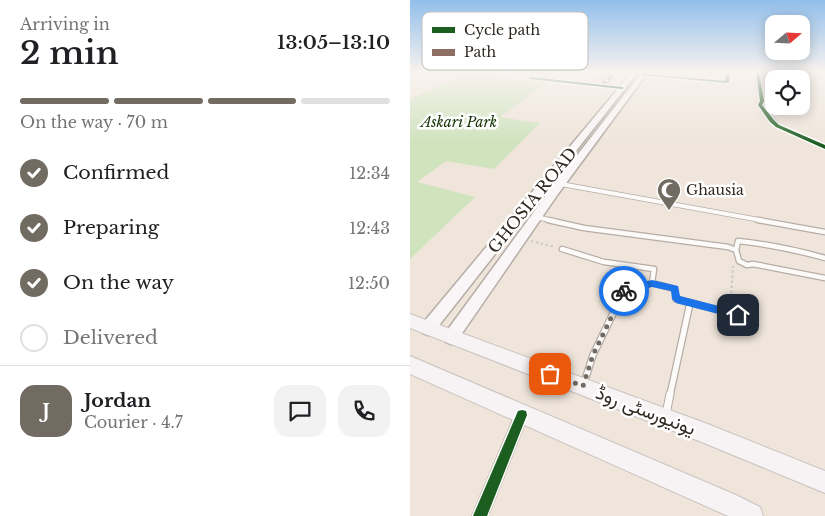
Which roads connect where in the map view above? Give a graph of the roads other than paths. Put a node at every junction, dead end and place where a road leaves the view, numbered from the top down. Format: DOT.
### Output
graph roads {
  1 [pos="620,96"];
  2 [pos="621,96"];
  3 [pos="761,96"];
  4 [pos="825,148"];
  5 [pos="560,183"];
  6 [pos="536,218"];
  7 [pos="825,232"];
  8 [pos="562,249"];
  9 [pos="736,250"];
  10 [pos="825,258"];
  11 [pos="825,278"];
  12 [pos="652,284"];
  13 [pos="690,303"];
  14 [pos="738,315"];
  15 [pos="410,321"];
  16 [pos="428,328"];
  17 [pos="451,337"];
  18 [pos="410,366"];
  19 [pos="583,386"];
  20 [pos="522,415"];
  21 [pos="665,418"];
  22 [pos="825,482"];
  23 [pos="728,509"];
  24 [pos="480,516"];
  25 [pos="751,516"];
  1 -- 16 [label="main road, GHOSIA ROAD"];
  2 -- 5 [label="main road"];
  3 -- 4 [label="street"];
  5 -- 6 [label="main road"];
  5 -- 7 [label="lane"];
  6 -- 9 [label="lane"];
  6 -- 17 [label="main road"];
  8 -- 12 [label="lane"];
  9 -- 10 [label="lane"];
  9 -- 11 [label="lane"];
  12 -- 13 [label="lane"];
  12 -- 19 [label="lane"];
  13 -- 14 [label="lane"];
  13 -- 21 [label="lane"];
  15 -- 16 [label="main road, یونیورسٹی روڈ"];
  16 -- 17 [label="main road, یونیورسٹی روڈ"];
  17 -- 19 [label="main road, یونیورسٹی روڈ"];
  18 -- 20 [label="main road"];
  19 -- 21 [label="main road, یونیورسٹی روڈ"];
  20 -- 23 [label="main road"];
  20 -- 24 [label="street"];
  21 -- 22 [label="main road, یونیورسٹی روڈ"];
  23 -- 25 [label="main road"];
}
